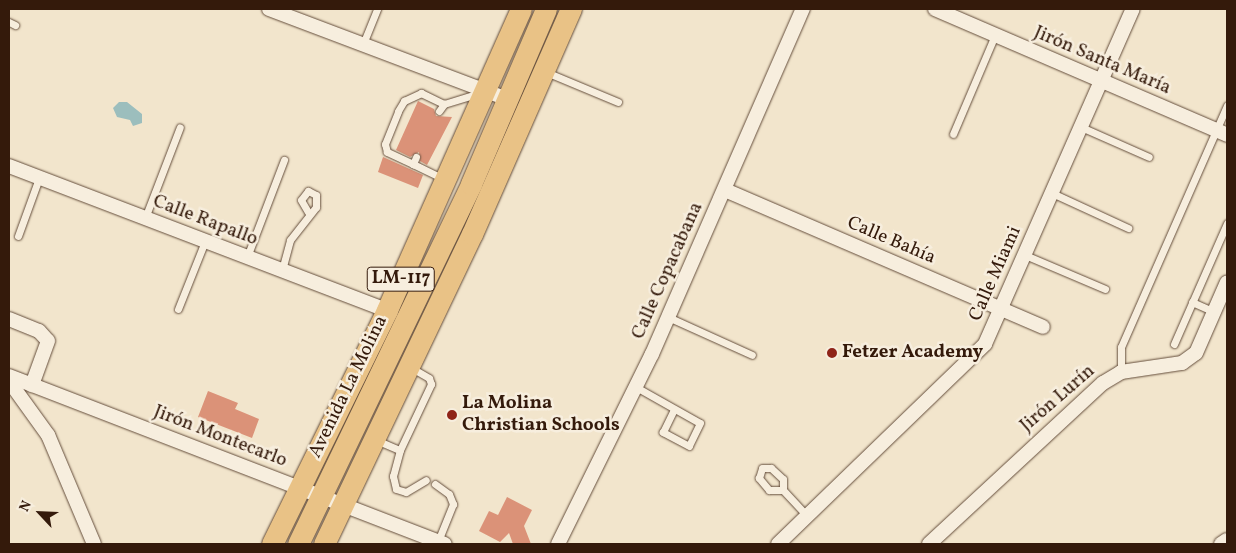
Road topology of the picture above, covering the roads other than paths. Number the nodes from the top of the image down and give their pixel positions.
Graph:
1 (269, 9) edge
2 (377, 9) edge
3 (521, 9) edge
4 (546, 9) edge
5 (571, 9) edge
6 (803, 9) edge
7 (935, 9) edge
8 (1133, 9) edge
9 (995, 35) junction
10 (362, 44) junction
11 (544, 71) junction
12 (1102, 81) junction
13 (486, 90) junction
14 (507, 99) junction
15 (618, 102) dead end
16 (444, 104) junction
17 (1227, 105) edge
18 (439, 111) dead end
19 (180, 127) dead end
20 (1081, 127) junction
21 (1221, 133) edge
22 (953, 134) dead end
23 (1148, 157) dead end
24 (284, 160) dead end
25 (9, 166) edge
26 (39, 178) junction
27 (446, 181) junction
28 (725, 190) junction
29 (1052, 193) junction
30 (308, 212) dead end
31 (145, 218) junction
32 (1227, 222) edge
33 (1128, 228) dead end
34 (18, 236) dead end
35 (205, 241) junction
36 (1025, 255) junction
37 (247, 257) junction
38 (282, 270) junction
39 (1227, 282) edge
40 (1105, 289) dead end
41 (1192, 302) junction
42 (178, 309) dead end
43 (1002, 309) junction
44 (387, 310) junction
45 (1214, 312) junction
46 (668, 317) junction
47 (9, 319) edge
48 (1043, 327) dead end
49 (1174, 344) dead end
50 (752, 355) dead end
51 (409, 366) junction
52 (1121, 372) junction
53 (9, 376) edge
54 (9, 381) edge
55 (32, 385) junction
56 (636, 388) junction
57 (674, 410) junction
58 (374, 439) junction
59 (400, 450) junction
60 (426, 480) dead end
61 (434, 484) dead end
62 (300, 488) junction
63 (783, 490) dead end
64 (322, 496) junction
65 (344, 503) junction
66 (807, 516) junction
67 (1227, 540) edge
68 (441, 543) edge
69 (94, 544) edge
70 (272, 544) edge
71 (298, 544) edge
72 (324, 544) edge
73 (558, 544) edge
74 (778, 544) edge
75 (929, 544) edge
76 (1221, 544) edge

1 - 10 street
2 - 10 lane
3 - 13 main road, Avenida La Molina / LM-117
4 - 14 main road, Avenida La Molina / LM-117
5 - 11 main road, LM-117
6 - 28 street, Calle Copacabana
7 - 9 street, Jirón Santa María
8 - 12 street, Calle Miami
9 - 12 street, Jirón Santa María
9 - 22 lane
10 - 13 street
11 - 15 lane
11 - 51 main road, LM-117
12 - 20 street, Calle Miami
12 - 21 street, Jirón Santa María
13 - 14 street
13 - 16 lane
13 - 27 main road, Avenida La Molina / LM-117
14 - 64 main road, Avenida La Molina / LM-117
16 - 18 lane
16 - 27 lane
17 - 21 lane
19 - 31 lane
20 - 23 lane
20 - 29 street, Calle Miami
21 - 52 lane
24 - 37 lane
25 - 26 street, Calle Rapallo
26 - 31 street, Calle Rapallo
26 - 34 lane
27 - 44 main road, Avenida La Molina / LM-117
28 - 43 street, Calle Bahía
28 - 46 street, Calle Copacabana
29 - 33 lane
29 - 36 street, Calle Miami
30 - 38 lane
31 - 35 street, Calle Rapallo
32 - 41 lane
35 - 37 street, Calle Rapallo
35 - 42 lane
36 - 40 lane
36 - 43 street, Calle Miami
37 - 38 street, Calle Rapallo
38 - 44 street, Calle Rapallo
39 - 45 street, Jirón Lurín
41 - 45 lane
41 - 49 lane
43 - 48 street, Calle Bahía
43 - 66 street, Calle Miami
44 - 62 main road, Avenida La Molina / LM-117
45 - 52 street, Jirón Lurín
46 - 50 lane
46 - 56 street, Calle Copacabana
47 - 55 street
51 - 58 main road, LM-117
51 - 59 lane
52 - 75 street, Jirón Lurín
53 - 55 street, Jirón Montecarlo
54 - 69 street
55 - 62 street, Jirón Montecarlo
56 - 57 lane
56 - 73 street, Calle Copacabana
57 - 57 lane
58 - 59 lane
58 - 65 main road, LM-117
59 - 60 lane
61 - 68 lane
62 - 64 street, Jirón Montecarlo
62 - 70 main road, Avenida La Molina / LM-117
63 - 66 lane
64 - 65 street, Jirón Montecarlo
64 - 71 main road, Avenida La Molina / LM-117
65 - 68 street, Jirón Montecarlo
65 - 72 main road, LM-117
66 - 74 street, Calle Miami
67 - 76 street

